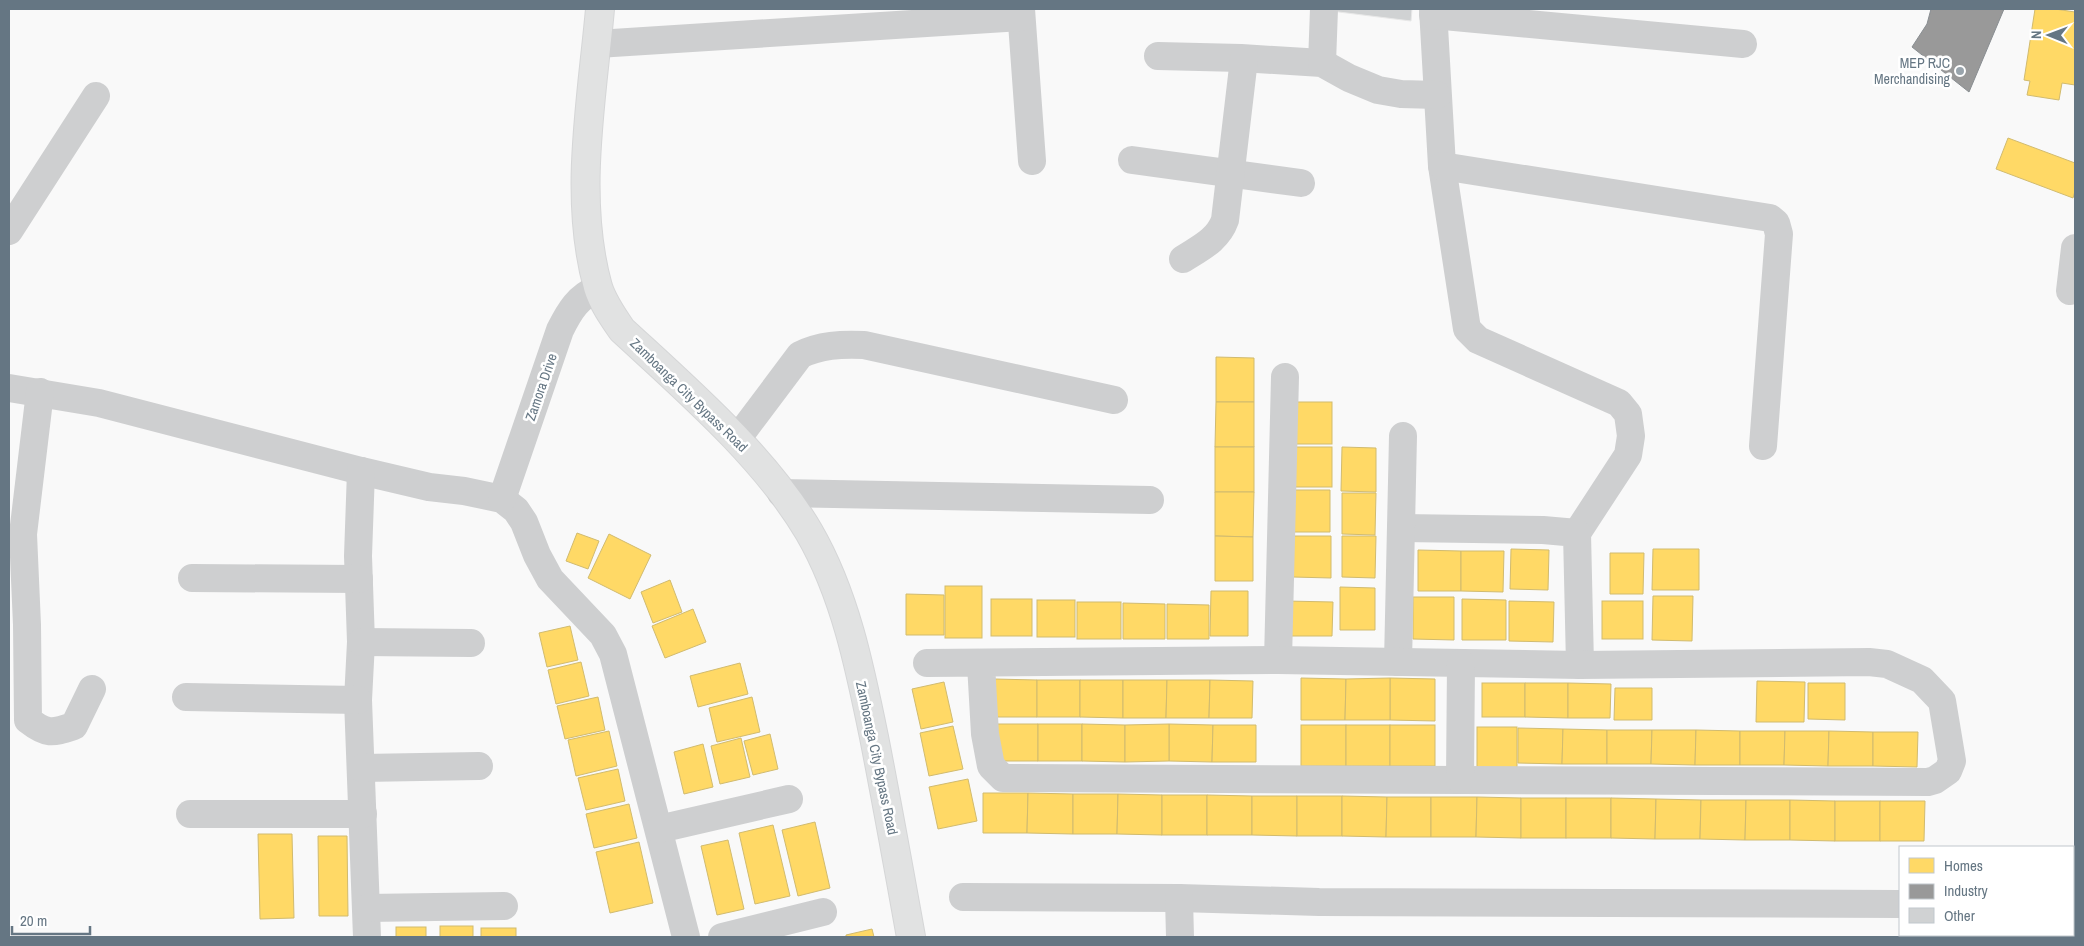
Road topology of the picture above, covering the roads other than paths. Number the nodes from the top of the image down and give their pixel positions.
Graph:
1 (600, 9) edge
2 (1324, 9) edge
3 (1433, 12) edge
4 (1021, 13) edge
5 (597, 44) junction
6 (1743, 44) dead end
7 (1158, 56) dead end
8 (1244, 59) junction
9 (1322, 63) junction
10 (96, 96) dead end
11 (1437, 96) junction
12 (1132, 160) dead end
13 (1032, 161) dead end
14 (1442, 166) junction
15 (1231, 173) junction
16 (1301, 183) dead end
17 (9, 231) edge
18 (2075, 248) edge
19 (1183, 259) dead end
20 (598, 288) junction
21 (2072, 290) edge
22 (1285, 377) dead end
23 (9, 388) edge
24 (40, 392) junction
25 (1114, 400) dead end
26 (1403, 436) dead end
27 (737, 439) junction
28 (1764, 446) dead end
29 (361, 471) junction
30 (781, 493) junction
31 (502, 500) junction
32 (1150, 500) dead end
33 (1402, 528) junction
34 (1577, 533) junction
35 (192, 578) dead end
36 (359, 579) junction
37 (361, 642) junction
38 (471, 644) dead end
39 (1278, 660) junction
40 (1398, 662) junction
41 (1461, 663) junction
42 (928, 664) dead end
43 (981, 664) junction
44 (1580, 665) junction
45 (92, 689) dead end
46 (186, 698) dead end
47 (358, 700) junction
48 (479, 766) dead end
49 (362, 768) junction
50 (1460, 780) junction
51 (790, 799) dead end
52 (190, 814) dead end
53 (363, 814) junction
54 (659, 829) junction
55 (963, 897) dead end
56 (1179, 898) junction
57 (1899, 904) edge
58 (504, 906) dead end
59 (366, 908) junction
60 (823, 912) dead end
61 (367, 937) edge
62 (686, 937) edge
63 (722, 937) edge
64 (912, 937) edge
65 (1180, 937) edge

1 - 5 main road, Zamboanga City Bypass Road
2 - 9 street
3 - 6 street
3 - 11 street
4 - 5 street
4 - 13 street
5 - 20 main road, Zamboanga City Bypass Road
7 - 8 street
8 - 9 street
8 - 15 street
9 - 11 street
10 - 17 street
11 - 14 street
12 - 15 street
14 - 28 street
14 - 34 street
15 - 16 street
15 - 19 street
18 - 21 street
20 - 27 main road, Zamboanga City Bypass Road
20 - 31 street, Zamora Drive
22 - 39 street
23 - 24 street
24 - 29 street
24 - 45 street
25 - 27 street
26 - 33 street
27 - 30 main road, Zamboanga City Bypass Road
29 - 31 street
29 - 36 street
30 - 32 street
30 - 64 main road, Zamboanga City Bypass Road
31 - 54 street
33 - 34 street
33 - 40 street
34 - 44 street
35 - 36 street
36 - 37 street
37 - 38 street
37 - 47 street
39 - 40 street
39 - 43 street
40 - 41 street
41 - 44 street
41 - 50 street
42 - 43 street
43 - 50 street
44 - 50 street
46 - 47 street
47 - 49 street
48 - 49 street
49 - 53 street
51 - 54 street
52 - 53 street
53 - 59 street
54 - 62 street
55 - 56 street
56 - 57 street
56 - 65 street
58 - 59 street
59 - 61 street
60 - 63 street

